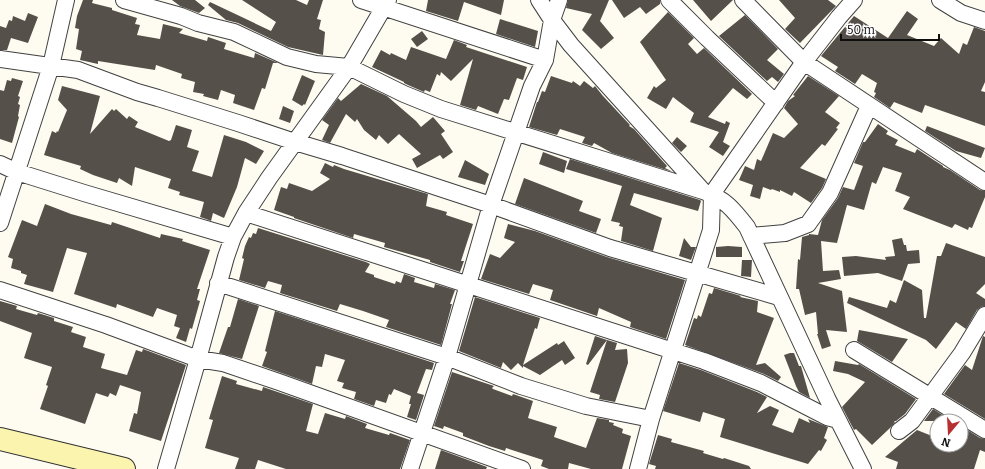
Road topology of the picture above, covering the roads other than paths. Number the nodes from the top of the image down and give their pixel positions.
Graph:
1 (66, 0) edge
2 (124, 0) edge
3 (361, 0) edge
4 (539, 0) edge
5 (559, 0) edge
6 (669, 0) edge
7 (743, 0) edge
8 (854, 0) edge
9 (940, 0) edge
10 (386, 3) edge
11 (964, 6) edge
12 (552, 20) junction
13 (985, 21) edge
14 (0, 59) edge
15 (545, 60) junction
16 (804, 62) junction
17 (51, 66) junction
18 (349, 66) junction
19 (776, 103) junction
20 (869, 106) junction
21 (516, 133) junction
22 (295, 142) junction
23 (0, 164) edge
24 (17, 172) junction
25 (985, 182) edge
26 (708, 193) junction
27 (491, 205) junction
28 (246, 213) junction
29 (0, 223) edge
30 (751, 236) junction
31 (233, 237) junction
32 (697, 273) junction
33 (218, 283) junction
34 (469, 285) junction
35 (0, 290) edge
36 (779, 297) junction
37 (985, 315) edge
38 (854, 350) dead end
39 (674, 351) junction
40 (447, 357) junction
41 (198, 359) junction
42 (930, 397) junction
43 (651, 419) junction
44 (838, 420) junction
45 (985, 430) edge
46 (899, 432) dead end
47 (422, 434) junction
48 (0, 439) edge
49 (124, 469) edge
50 (166, 469) edge
51 (410, 469) edge
52 (522, 469) edge
53 (638, 469) edge
54 (863, 469) edge

1 - 17 street
2 - 18 street
3 - 10 street
4 - 12 street
5 - 12 street
6 - 19 street
7 - 16 street
8 - 16 street
9 - 11 street
10 - 15 street
10 - 18 street
11 - 13 street
12 - 15 street
12 - 26 street
14 - 17 street
15 - 21 street
16 - 19 street
16 - 20 street
17 - 22 street
17 - 24 street
18 - 21 street
18 - 22 street
19 - 26 street
20 - 25 street
20 - 30 street
21 - 26 street
21 - 27 street
22 - 27 street
22 - 28 street
23 - 24 street
24 - 29 street
24 - 31 street
26 - 30 street
26 - 32 street
27 - 32 street
27 - 34 street
28 - 31 street
28 - 34 street
30 - 36 street
31 - 33 street
32 - 36 street
32 - 39 street
33 - 40 street
33 - 41 street
34 - 39 street
34 - 40 street
35 - 41 street
36 - 44 street
37 - 42 street
38 - 42 street
39 - 43 street
39 - 44 street
40 - 43 street
40 - 47 street
41 - 47 street
41 - 50 street
42 - 45 street
42 - 46 street
43 - 53 street
44 - 54 street
47 - 51 street
47 - 52 street
48 - 49 main road

